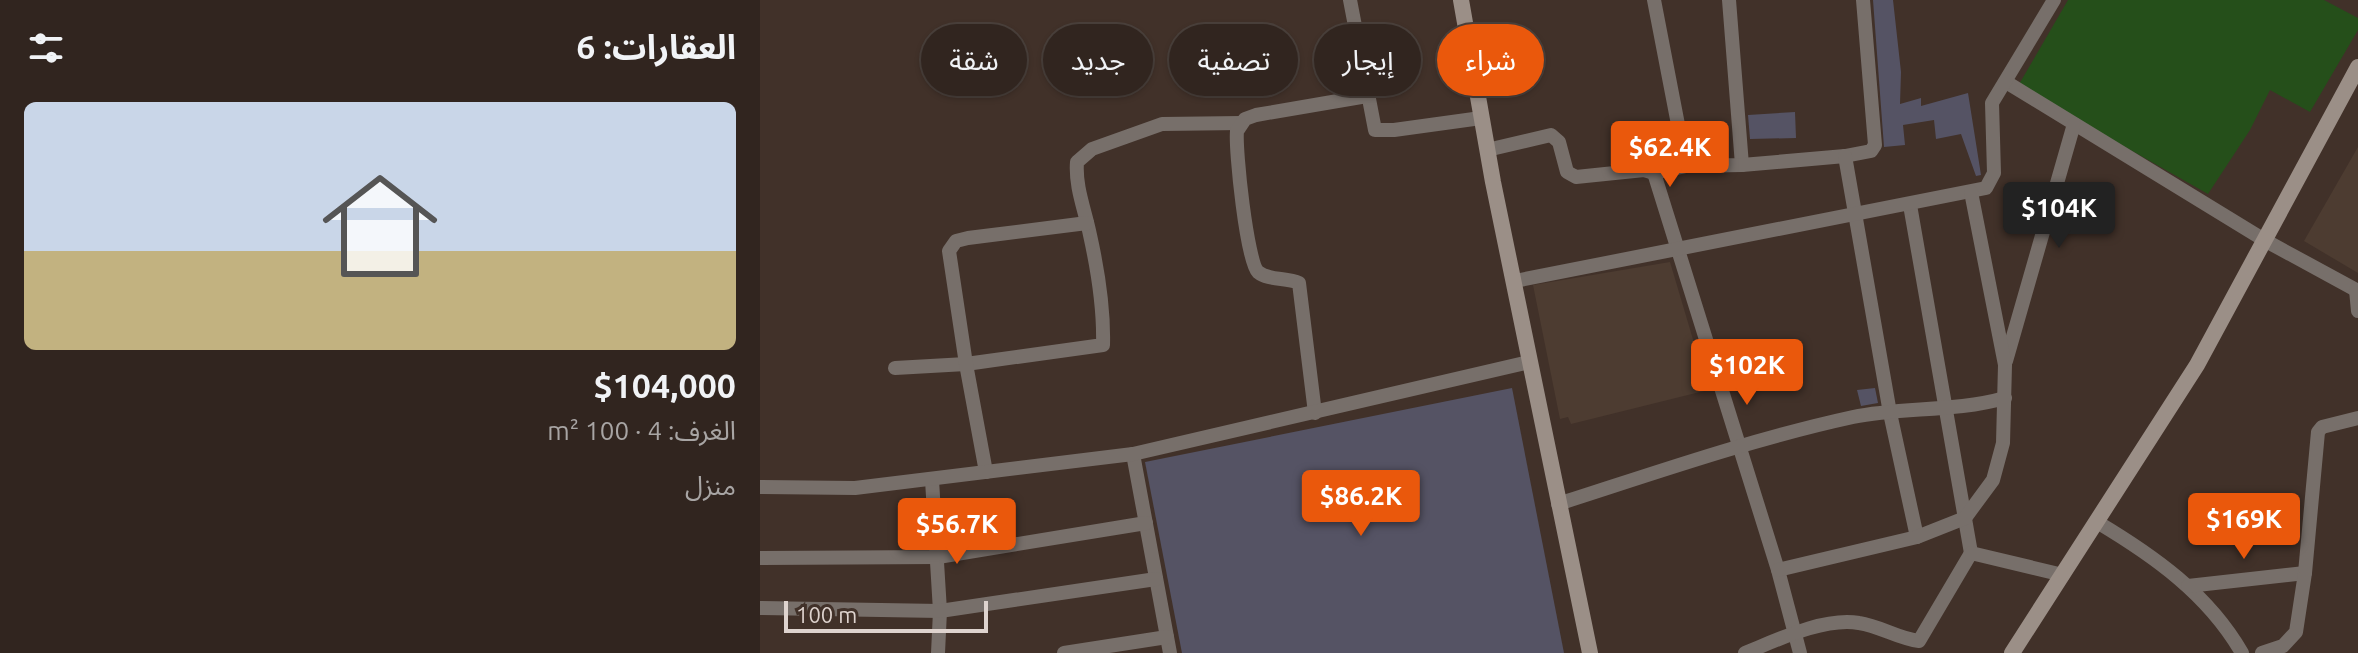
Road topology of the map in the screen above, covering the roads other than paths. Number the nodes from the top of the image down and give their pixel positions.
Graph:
1 (1350, 0) edge
2 (1461, 0) edge
3 (1654, 0) edge
4 (1729, 0) edge
5 (1863, 0) edge
6 (2054, 0) edge
7 (1354, 24) edge
8 (2358, 67) edge
9 (2006, 82) junction
10 (1367, 96) joint
11 (1481, 118) junction
12 (1241, 123) junction
13 (2074, 124) junction
14 (1487, 150) junction
15 (1845, 156) junction
16 (1742, 165) junction
17 (1686, 166) junction
18 (1654, 173) junction
19 (1971, 192) junction
20 (1910, 205) junction
21 (1856, 214) junction
22 (1087, 223) junction
23 (2266, 241) junction
24 (1677, 251) junction
25 (1515, 281) junction
26 (2357, 291) edge
27 (2358, 311) edge
28 (1529, 362) junction
29 (966, 364) junction
30 (2005, 365) junction
31 (895, 368) dead end
32 (2005, 398) junction
33 (1945, 409) junction
34 (1315, 413) junction
35 (1890, 413) junction
36 (2358, 418) edge
37 (1739, 446) junction
38 (1133, 454) junction
39 (986, 472) junction
40 (932, 480) junction
41 (760, 487) edge
42 (1558, 504) junction
43 (1965, 518) junction
44 (2097, 522) junction
45 (1146, 523) junction
46 (1917, 537) junction
47 (1971, 553) junction
48 (938, 557) junction
49 (760, 558) edge
50 (1778, 570) junction
51 (2305, 573) junction
52 (2063, 575) junction
53 (1156, 579) junction
54 (2188, 586) junction
55 (760, 608) edge
56 (940, 611) junction
57 (1793, 634) junction
58 (1167, 637) junction
59 (938, 653) edge
60 (1064, 653) edge
61 (1170, 653) edge
62 (1590, 653) edge
63 (1745, 653) edge
64 (1800, 653) edge
65 (2012, 653) edge
66 (2242, 653) edge
67 (2262, 653) edge

1 - 7 street
2 - 11 main road
3 - 17 street
4 - 16 street
5 - 15 street
6 - 9 street
8 - 23 main road
9 - 13 street
9 - 19 street
10 - 11 street
10 - 12 street
11 - 14 main road
12 - 22 street
12 - 34 street
13 - 23 street
13 - 30 street
14 - 18 street
14 - 25 main road
15 - 16 street
15 - 21 street
16 - 17 street
17 - 18 street
18 - 24 street
19 - 20 street
19 - 30 street
20 - 21 street
20 - 33 street
21 - 24 street
21 - 35 street
22 - 29 street
22 - 29 street
23 - 26 street
23 - 44 main road
24 - 25 street
24 - 37 street
25 - 28 main road
26 - 27 street
28 - 34 street
28 - 42 main road
29 - 31 street
29 - 39 street
30 - 32 street
32 - 33 street
32 - 43 street
33 - 35 street
33 - 43 street
34 - 38 street
35 - 37 street
35 - 46 street
36 - 51 street
37 - 42 street
37 - 50 street
38 - 39 street
38 - 45 street
39 - 40 street
40 - 41 street
40 - 48 street
42 - 62 main road
43 - 46 street
43 - 47 street
44 - 52 main road
44 - 54 street
45 - 48 street
45 - 53 street
46 - 50 street
47 - 52 street
47 - 57 street
48 - 49 street
48 - 56 street
50 - 57 street
51 - 54 street
51 - 67 street
52 - 65 main road
53 - 56 street
53 - 58 street
54 - 66 street
55 - 56 street
56 - 59 street
57 - 63 street
57 - 64 street
58 - 60 street
58 - 61 street

